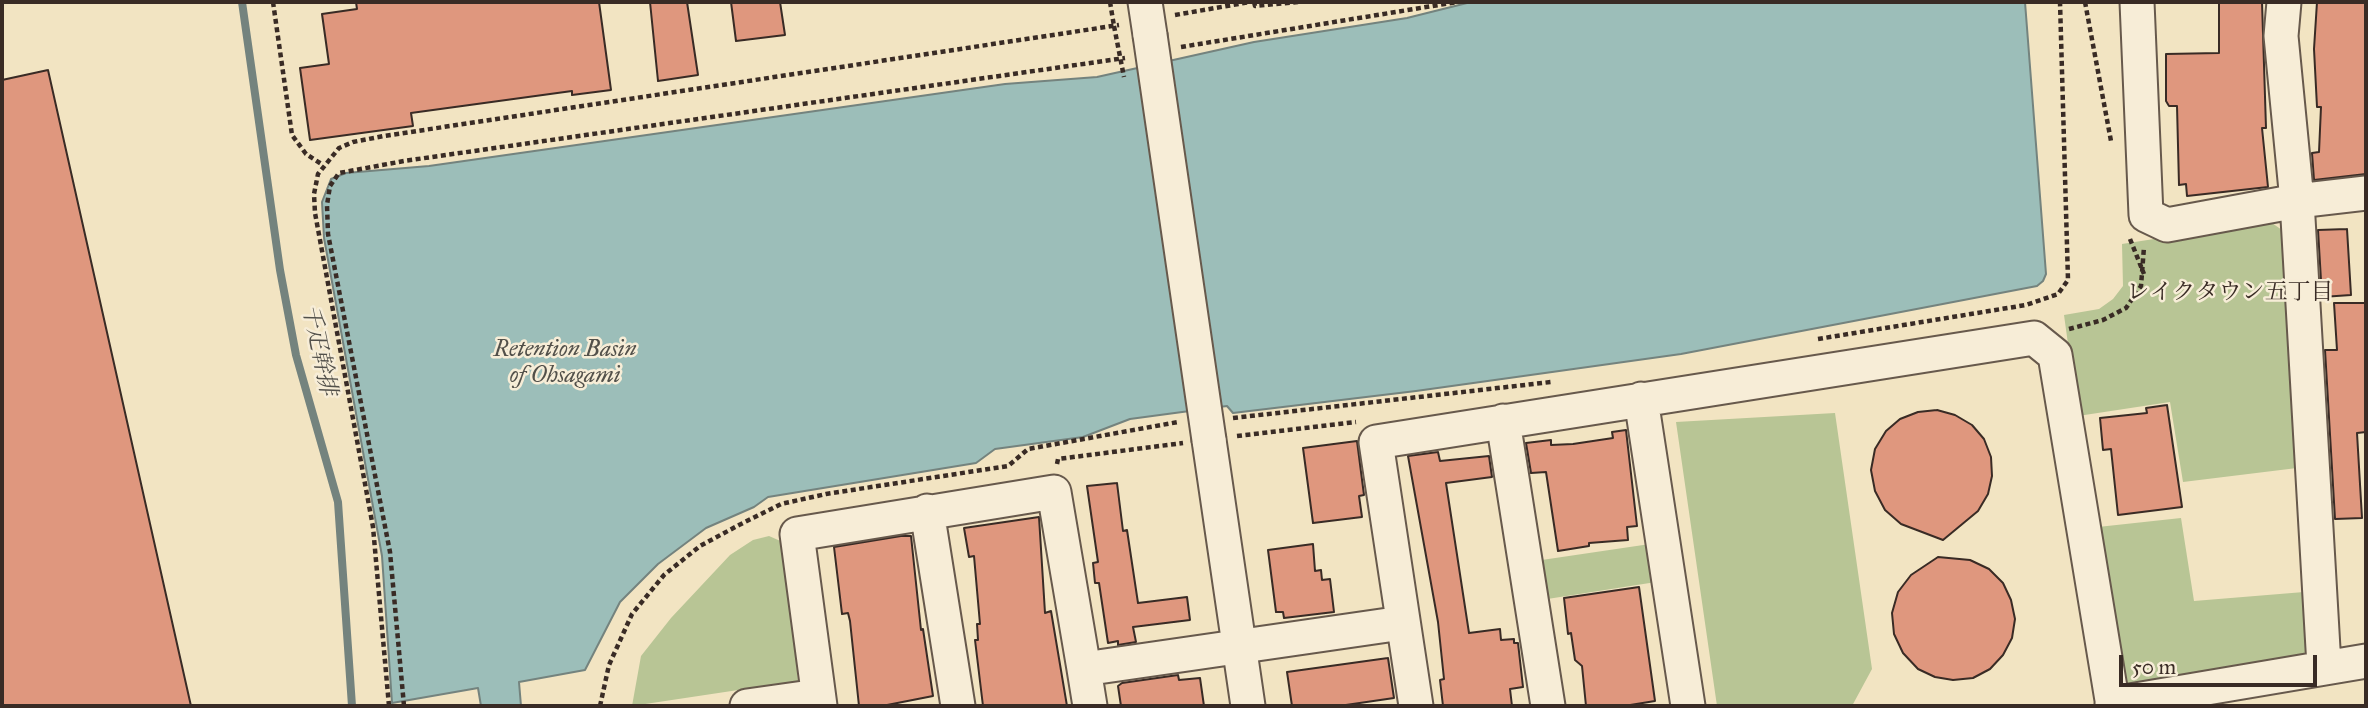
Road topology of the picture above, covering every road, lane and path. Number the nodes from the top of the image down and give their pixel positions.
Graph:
1 (273, 2) edge
2 (1110, 2) edge
3 (1252, 2) edge
4 (1298, 2) edge
5 (1457, 2) edge
6 (2060, 2) edge
7 (2137, 2) edge
8 (2284, 2) edge
9 (1114, 26) junction
10 (1148, 33) edge
11 (323, 165) junction
12 (2366, 193) edge
13 (2297, 201) junction
14 (2146, 215) junction
15 (1810, 341) dead end
16 (2055, 355) junction
17 (1558, 381) dead end
18 (1641, 399) junction
19 (1181, 421) dead end
20 (1503, 421) junction
21 (1216, 429) junction
22 (1376, 442) junction
23 (1058, 459) dead end
24 (927, 511) junction
25 (1402, 623) junction
26 (1238, 645) junction
27 (2366, 661) edge
28 (2325, 666) junction
29 (1084, 669) junction
30 (819, 701) edge
31 (2113, 705) edge
32 (389, 706) edge
33 (404, 706) edge
34 (600, 706) edge
35 (747, 706) edge
36 (958, 706) edge
37 (1090, 706) edge
38 (1248, 706) edge
39 (1416, 706) edge
40 (1548, 706) edge
41 (1688, 706) edge

1 - 11 path
2 - 9 path
3 - 4 path
3 - 10 path
5 - 10 path
6 - 15 path
7 - 14 street
8 - 13 street
9 - 10 path
9 - 11 path
10 - 21 street, bridge
10 - 33 path
11 - 32 path
12 - 13 street
13 - 14 street
13 - 28 street
14 - 16 path
16 - 18 street
16 - 31 street
17 - 21 path
18 - 20 street
18 - 41 street
19 - 34 path
20 - 22 street
20 - 40 street
21 - 22 path
21 - 23 path
21 - 26 street
22 - 25 street
24 - 29 street
24 - 30 street
24 - 36 street
25 - 26 street
25 - 39 street
26 - 29 street
26 - 38 street
27 - 28 street
28 - 31 street
29 - 37 street
30 - 35 street

